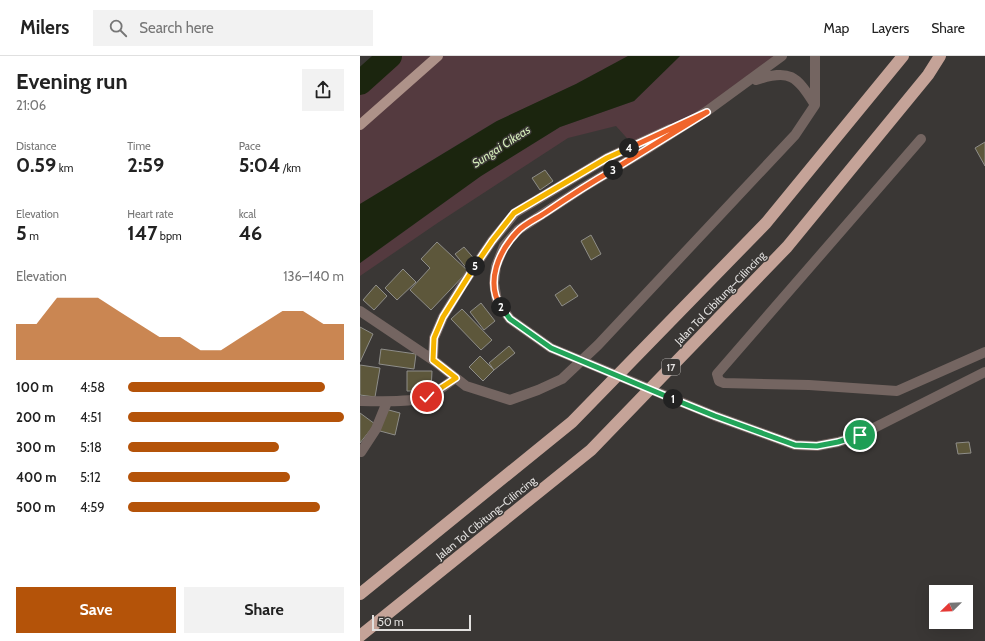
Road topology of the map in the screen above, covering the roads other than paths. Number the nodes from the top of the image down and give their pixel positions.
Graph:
1 (438, 56) edge
2 (782, 56) edge
3 (815, 56) edge
4 (903, 56) edge
5 (940, 56) edge
6 (748, 82) junction
7 (815, 105) junction
8 (707, 112) junction
9 (360, 125) edge
10 (920, 139) dead end
11 (360, 311) edge
12 (985, 352) edge
13 (433, 360) junction
14 (985, 372) edge
15 (456, 378) junction
16 (360, 401) edge
17 (387, 402) junction
18 (361, 452) edge
19 (360, 594) edge
20 (360, 636) edge

1 - 9 main road
2 - 6 street
3 - 7 street
4 - 19 highway, Jalan Tol Cibitung–Cilincing
5 - 20 highway, Jalan Tol Cibitung–Cilincing / 17
6 - 7 street
6 - 8 street
7 - 15 street
8 - 13 street
8 - 14 street
10 - 12 street
11 - 13 street
13 - 15 street
15 - 17 street
16 - 17 street
17 - 18 street

